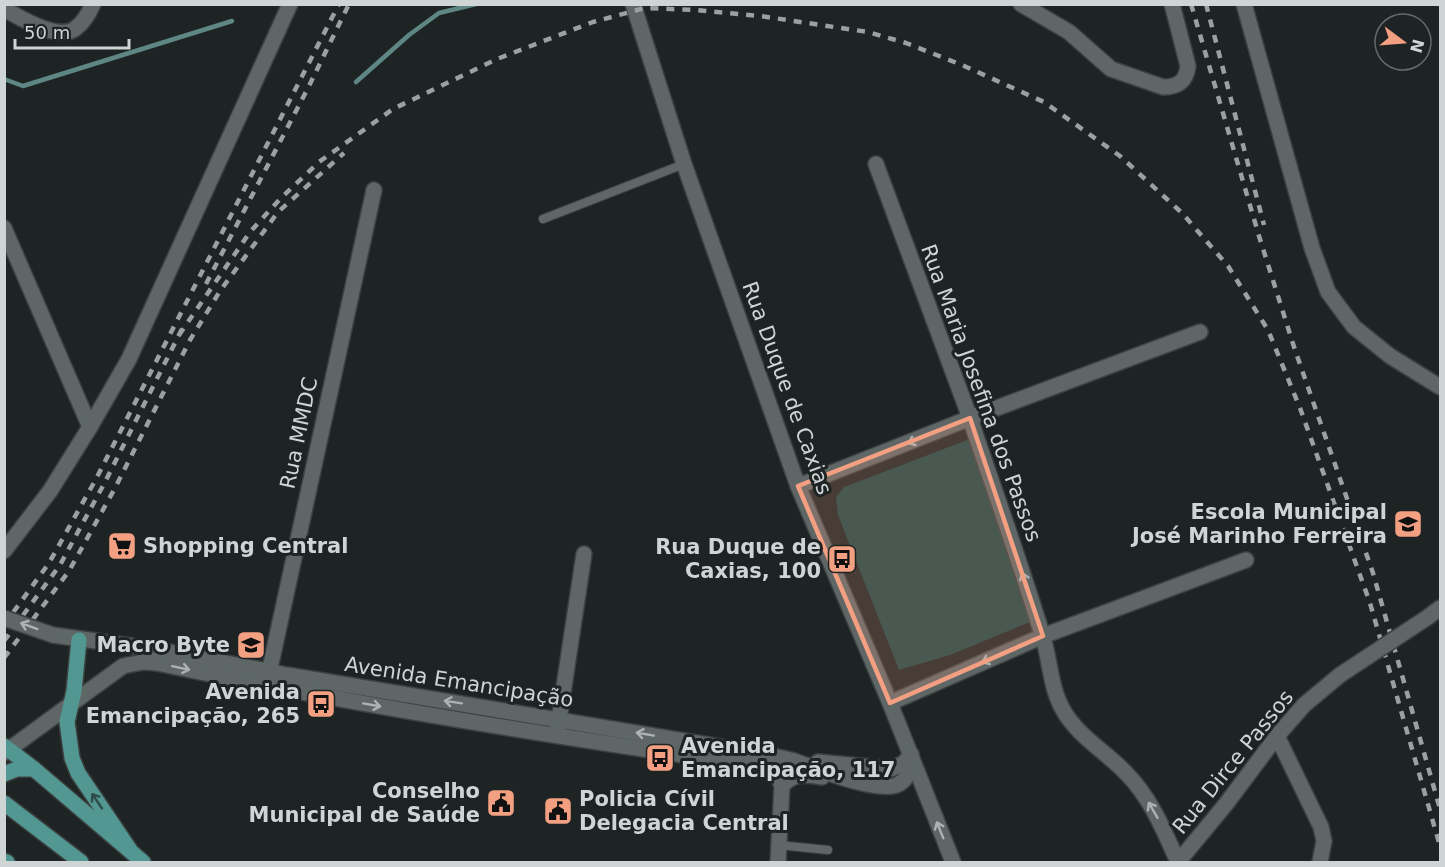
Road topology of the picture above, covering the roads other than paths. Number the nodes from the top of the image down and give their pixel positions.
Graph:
1 (93, 4) edge
2 (290, 4) edge
3 (633, 4) edge
4 (1021, 4) edge
5 (1172, 4) edge
6 (1244, 4) edge
7 (4, 9) edge
8 (684, 164) junction
9 (876, 164) dead end
10 (374, 190) dead end
11 (543, 219) dead end
12 (4, 228) edge
13 (1200, 332) dead end
14 (1440, 387) edge
15 (970, 418) junction
16 (90, 427) junction
17 (798, 486) junction
18 (4, 551) edge
19 (584, 554) dead end
20 (1246, 560) dead end
21 (1434, 612) edge
22 (4, 618) edge
23 (1043, 636) junction
24 (79, 640) junction
25 (267, 679) junction
26 (890, 703) junction
27 (69, 706) junction
28 (559, 720) junction
29 (557, 736) junction
30 (1277, 736) junction
31 (6, 750) edge
32 (911, 754) junction
33 (790, 760) junction
34 (34, 769) junction
35 (4, 774) edge
36 (905, 779) junction
37 (855, 781) junction
38 (782, 786) junction
39 (927, 797) junction
40 (4, 802) edge
41 (778, 845) junction
42 (130, 850) junction
43 (828, 850) dead end
44 (81, 862) edge
45 (143, 862) edge
46 (778, 862) edge
47 (953, 862) edge
48 (1178, 862) edge
49 (1320, 862) edge

1 - 7 street
2 - 16 street
3 - 8 street, Rua Duque de Caxias
4 - 5 street
6 - 14 street
8 - 11 lane
8 - 17 street, Rua Duque de Caxias
9 - 15 street, Rua Maria Josefina dos Passos
10 - 25 street, Rua MMDC
12 - 16 street
13 - 15 street
15 -> 17 street
23 -> 15 street, Rua Maria Josefina dos Passos
16 - 18 street
17 - 26 street, Rua Duque de Caxias
19 - 28 street
20 - 23 street
21 - 30 street, Rua Dirce Passos, bridge
24 -> 22 street, Avenida Emancipação, bridge
23 -> 26 street
48 -> 23 street, Rua Maria Josefina dos Passos
24 - 25 street, Avenida Emancipação
24 - 27 main road
27 -> 25 street, Avenida Emancipação
28 -> 25 street, Avenida Emancipação
25 -> 29 street, Avenida Emancipação
26 - 32 street, Rua Duque de Caxias
27 - 31 street
42 -> 27 main road
28 - 29 street
33 -> 28 street, Avenida Emancipação
29 - 38 street, Avenida Emancipação
30 - 48 street, Rua Dirce Passos
30 - 49 street
31 - 34 main road
32 - 33 street
32 - 36 street
32 - 39 street, Rua Duque de Caxias
33 - 37 street, Avenida Emancipação
34 - 35 main road
34 - 42 main road
36 - 37 street, Avenida Emancipação
36 - 39 street
37 - 38 street
38 - 41 street
47 -> 39 street, Rua Duque de Caxias
40 - 44 main road
41 - 43 lane
41 - 46 street
42 - 45 main road

